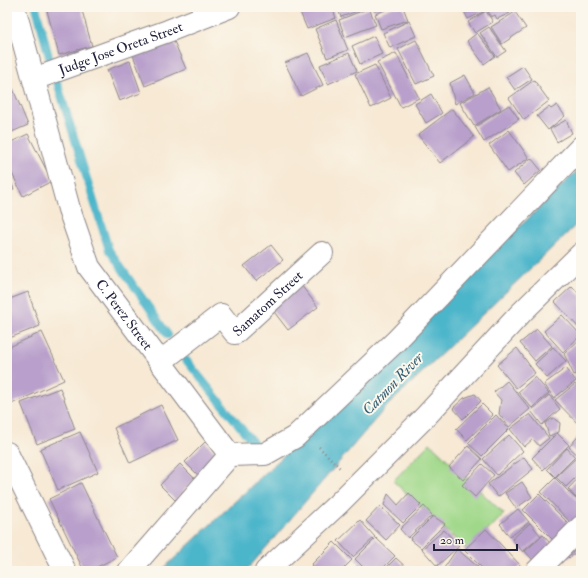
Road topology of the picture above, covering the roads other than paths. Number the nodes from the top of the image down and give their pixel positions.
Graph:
1 (14, 7) edge
2 (229, 7) edge
3 (34, 79) junction
4 (581, 147) edge
5 (322, 253) dead end
6 (581, 254) edge
7 (160, 362) junction
8 (7, 453) edge
9 (230, 455) junction
10 (581, 527) edge
11 (65, 571) edge
12 (129, 571) edge
13 (266, 571) edge
14 (537, 571) edge

1 - 3 street, C. Perez Street
2 - 3 street, Judge Jose Oreta Street
3 - 7 street, C. Perez Street
4 - 9 street
5 - 7 street, Samatom Street
6 - 13 street
7 - 9 street, C. Perez Street
8 - 11 street
9 - 12 street
10 - 14 street

